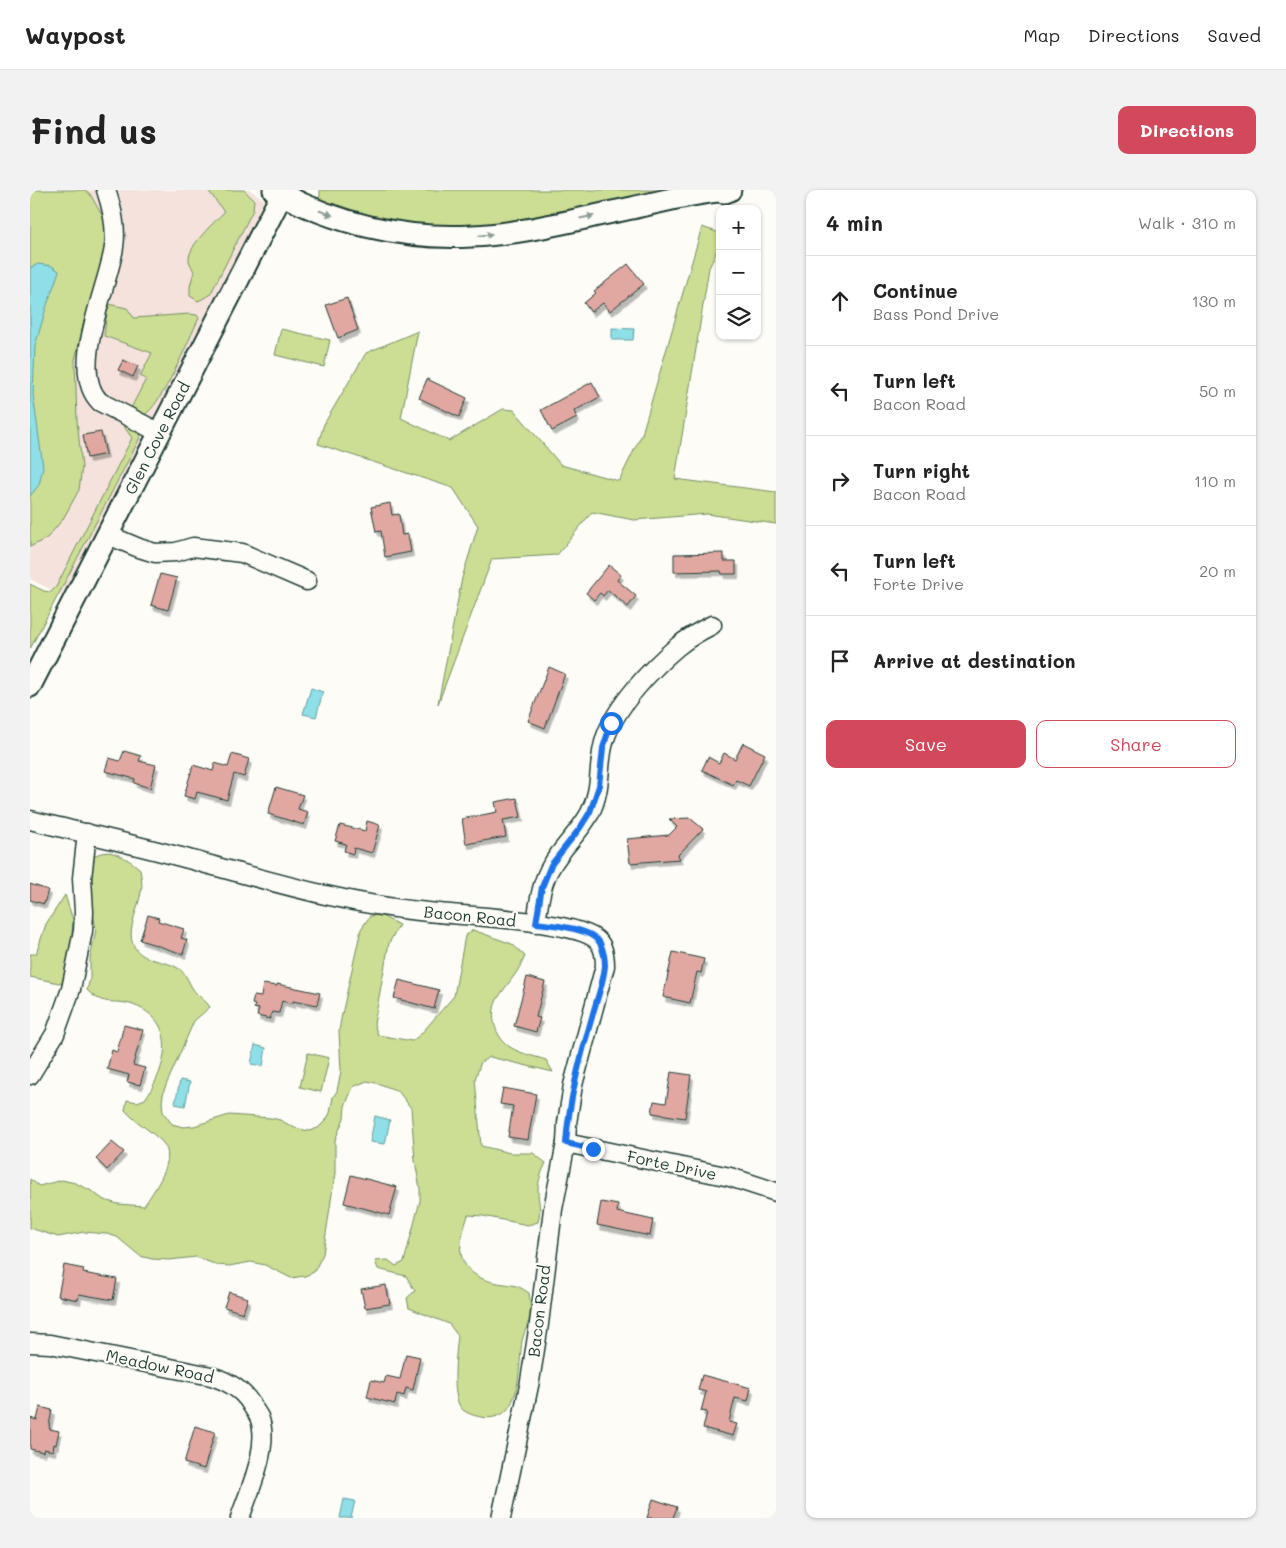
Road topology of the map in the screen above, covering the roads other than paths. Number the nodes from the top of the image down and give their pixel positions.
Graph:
1 (106, 190) edge
2 (725, 190) edge
3 (730, 190) edge
4 (280, 191) edge
5 (160, 433) junction
6 (108, 535) junction
7 (307, 581) dead end
8 (712, 625) dead end
9 (30, 686) edge
10 (30, 820) edge
11 (88, 834) junction
12 (536, 923) junction
13 (30, 1076) edge
14 (30, 1088) edge
15 (566, 1143) junction
16 (776, 1192) edge
17 (30, 1343) edge
18 (240, 1518) edge
19 (501, 1518) edge

1 - 5 street
2 - 3 main road
4 -> 2 main road
4 - 5 main road, Glen Cove Road
5 - 6 main road, Glen Cove Road
6 - 7 street
6 - 9 main road, Glen Cove Road
8 - 12 street
10 - 11 street, Bacon Road
11 - 12 street, Bacon Road
11 - 13 street
12 - 15 street, Bacon Road
13 - 14 street
15 - 16 street, Forte Drive
15 - 19 street, Bacon Road
17 - 18 street, Meadow Road

